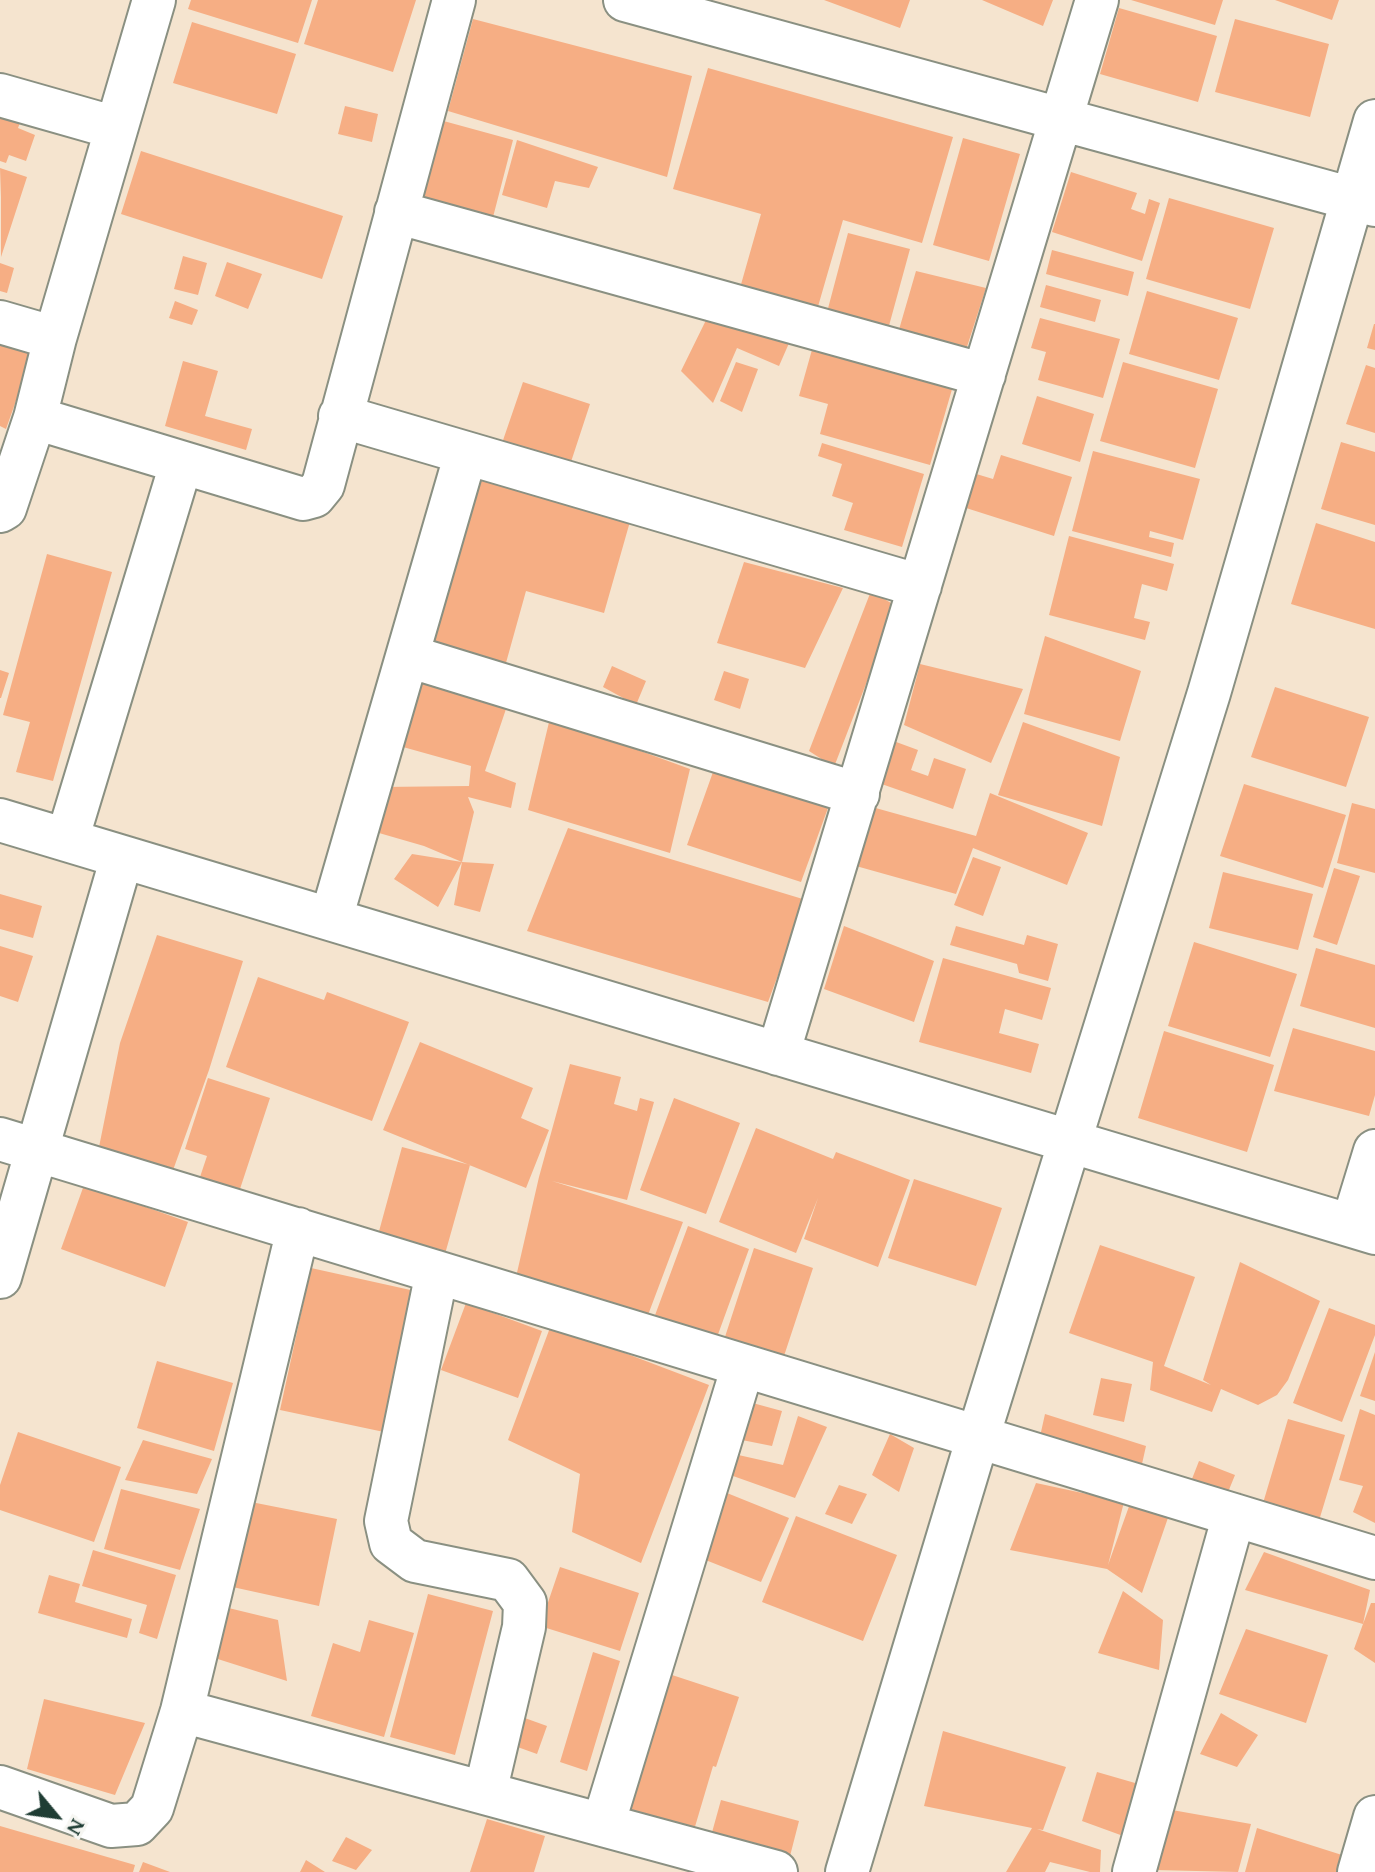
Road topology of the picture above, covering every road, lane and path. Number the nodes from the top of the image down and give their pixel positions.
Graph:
1 (154, 0) edge
2 (454, 0) edge
3 (625, 0) edge
4 (1097, 0) edge
5 (0, 95) edge
6 (1062, 119) junction
7 (1375, 121) edge
8 (116, 128) junction
9 (1363, 202) edge
10 (396, 212) junction
11 (0, 322) edge
12 (55, 338) junction
13 (984, 375) junction
14 (340, 416) junction
15 (35, 418) junction
16 (466, 453) junction
17 (181, 464) junction
18 (0, 511) edge
19 (920, 586) junction
20 (408, 656) junction
21 (858, 794) junction
22 (0, 820) edge
23 (67, 840) junction
24 (122, 857) junction
25 (331, 919) junction
26 (778, 1054) junction
27 (1070, 1142) junction
28 (19, 1145) edge
29 (1375, 1151) edge
30 (298, 1229) junction
31 (1364, 1230) edge
32 (437, 1272) junction
33 (0, 1277) edge
34 (743, 1366) junction
35 (978, 1437) junction
36 (1234, 1515) junction
37 (1375, 1558) edge
38 (182, 1711) junction
39 (0, 1787) edge
40 (485, 1793) junction
41 (1375, 1817) edge
42 (603, 1825) junction
43 (776, 1872) edge
44 (847, 1872) edge
45 (1134, 1872) edge
46 (1359, 1872) edge

1 - 8 street
2 - 10 street
3 - 6 street
4 - 6 street
5 - 8 street
6 - 9 street
6 - 13 street
7 - 9 street
8 - 12 street
9 - 27 street
10 - 13 street
10 - 14 street
11 - 12 street
12 - 15 street
13 - 19 street
14 - 16 street
14 - 17 street
15 - 17 street
15 - 18 street
16 - 19 street
16 - 20 street
17 - 23 street
19 - 21 street
20 - 21 street
20 - 25 street
21 - 26 street
22 - 23 street
23 - 24 street
24 - 25 street
24 - 28 street
25 - 26 street
26 - 27 street
27 - 31 street
27 - 35 street
28 - 30 street
28 - 33 street
29 - 31 street
30 - 32 street
30 - 38 street
32 - 34 street
32 - 40 street
34 - 35 street
34 - 42 street
35 - 36 street
35 - 44 street
36 - 37 street
36 - 45 street
38 - 39 street
38 - 40 street
40 - 42 street
41 - 46 street
42 - 43 street

